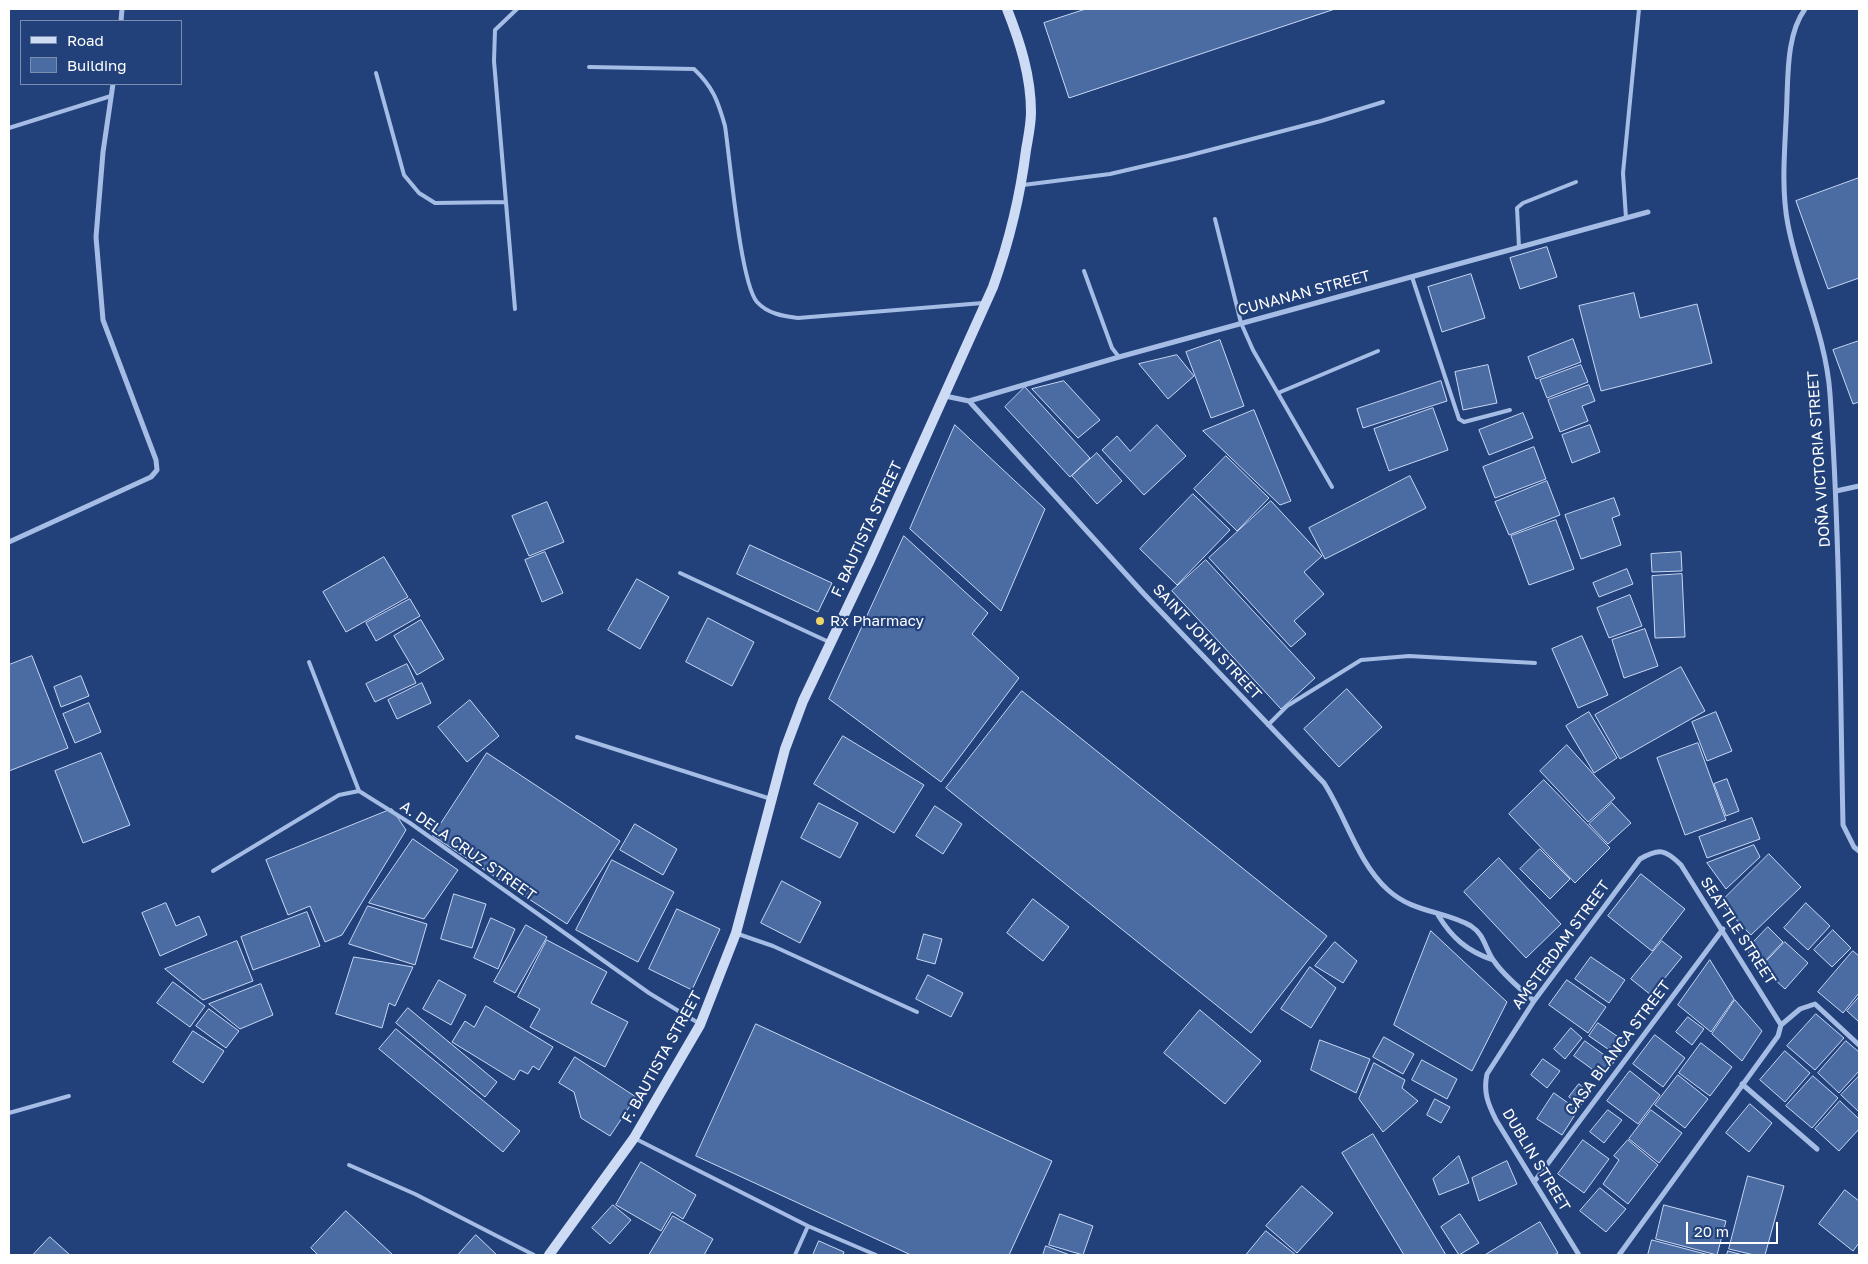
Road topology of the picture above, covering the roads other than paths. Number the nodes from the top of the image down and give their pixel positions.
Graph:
1 (517, 9) edge
2 (1007, 9) edge
3 (1638, 9) edge
4 (1805, 9) edge
5 (589, 67) dead end
6 (376, 73) dead end
7 (113, 85) edge
8 (111, 96) junction
9 (1383, 102) dead end
10 (9, 128) edge
11 (1576, 182) dead end
12 (1022, 185) junction
13 (506, 202) junction
14 (1648, 212) dead end
15 (1626, 218) junction
16 (1215, 219) dead end
17 (1519, 247) junction
18 (1084, 272) dead end
19 (1412, 277) junction
20 (987, 302) junction
21 (515, 309) dead end
22 (1241, 323) junction
23 (1378, 351) dead end
24 (1119, 357) junction
25 (1278, 393) junction
26 (945, 396) junction
27 (969, 401) junction
28 (1510, 410) dead end
29 (1859, 486) edge
30 (1332, 487) dead end
31 (1836, 490) junction
32 (9, 542) edge
33 (680, 573) dead end
34 (831, 643) junction
35 (309, 662) dead end
36 (1535, 663) dead end
37 (1268, 725) junction
38 (577, 737) dead end
39 (359, 791) junction
40 (771, 799) junction
41 (1859, 851) edge
42 (1669, 854) joint
43 (213, 871) dead end
44 (1438, 915) junction
45 (1723, 929) junction
46 (736, 933) junction
47 (1493, 960) junction
48 (1534, 1002) junction
49 (917, 1012) dead end
50 (700, 1025) junction
51 (1781, 1025) junction
52 (1859, 1044) edge
53 (1487, 1074) joint
54 (1742, 1084) junction
55 (69, 1096) dead end
56 (9, 1113) edge
57 (634, 1138) junction
58 (1817, 1149) dead end
59 (349, 1165) dead end
60 (1534, 1182) junction
61 (808, 1226) junction
62 (534, 1255) edge
63 (549, 1255) edge
64 (796, 1255) edge
65 (876, 1255) edge
66 (1579, 1255) edge
67 (1619, 1255) edge

1 - 13 lane
2 - 12 main road, F. BAUTISTA STREET
3 - 15 lane
4 - 31 street, DOÑA VICTORIA STREET
5 - 20 lane
6 - 13 lane
7 - 8 street
8 - 10 lane
8 - 32 street
9 - 12 lane
11 - 17 lane
12 - 20 main road, F. BAUTISTA STREET
13 - 21 lane
14 - 15 street, CUNANAN STREET
15 - 17 street, CUNANAN STREET
16 - 22 lane
17 - 19 street, CUNANAN STREET
18 - 24 lane
19 - 22 street, CUNANAN STREET
19 - 28 lane
20 - 26 main road, F. BAUTISTA STREET
22 - 24 street, CUNANAN STREET
22 - 25 lane
23 - 25 lane
24 - 27 street, CUNANAN STREET
25 - 30 lane
26 - 27 street
26 - 34 main road, F. BAUTISTA STREET
27 - 37 street, SAINT JOHN STREET
29 - 31 street
31 - 41 street, DOÑA VICTORIA STREET
33 - 34 lane
34 - 40 main road, F. BAUTISTA STREET
35 - 39 lane
36 - 37 lane
37 - 44 street, SAINT JOHN STREET
38 - 40 lane
39 - 43 lane
39 - 50 lane, A. DELA CRUZ STREET
40 - 46 main road, F. BAUTISTA STREET
42 - 45 street, SEATTLE STREET
42 - 48 street, AMSTERDAM STREET
44 - 47 street, SAINT JOHN STREET
44 - 47 street, SAINT JOHN STREET
45 - 51 street, SEATTLE STREET
45 - 60 street, CASA BLANCA STREET
46 - 49 lane
46 - 50 main road, F. BAUTISTA STREET
47 - 48 street, SAINT JOHN STREET
48 - 53 street, AMSTERDAM STREET
50 - 57 main road, F. BAUTISTA STREET
51 - 52 street
51 - 54 street
53 - 60 street, DUBLIN STREET
54 - 58 street
54 - 67 street
55 - 56 lane
57 - 61 lane
57 - 63 main road, F. BAUTISTA STREET
59 - 62 lane
60 - 66 street, DUBLIN STREET
61 - 64 lane
61 - 65 lane

